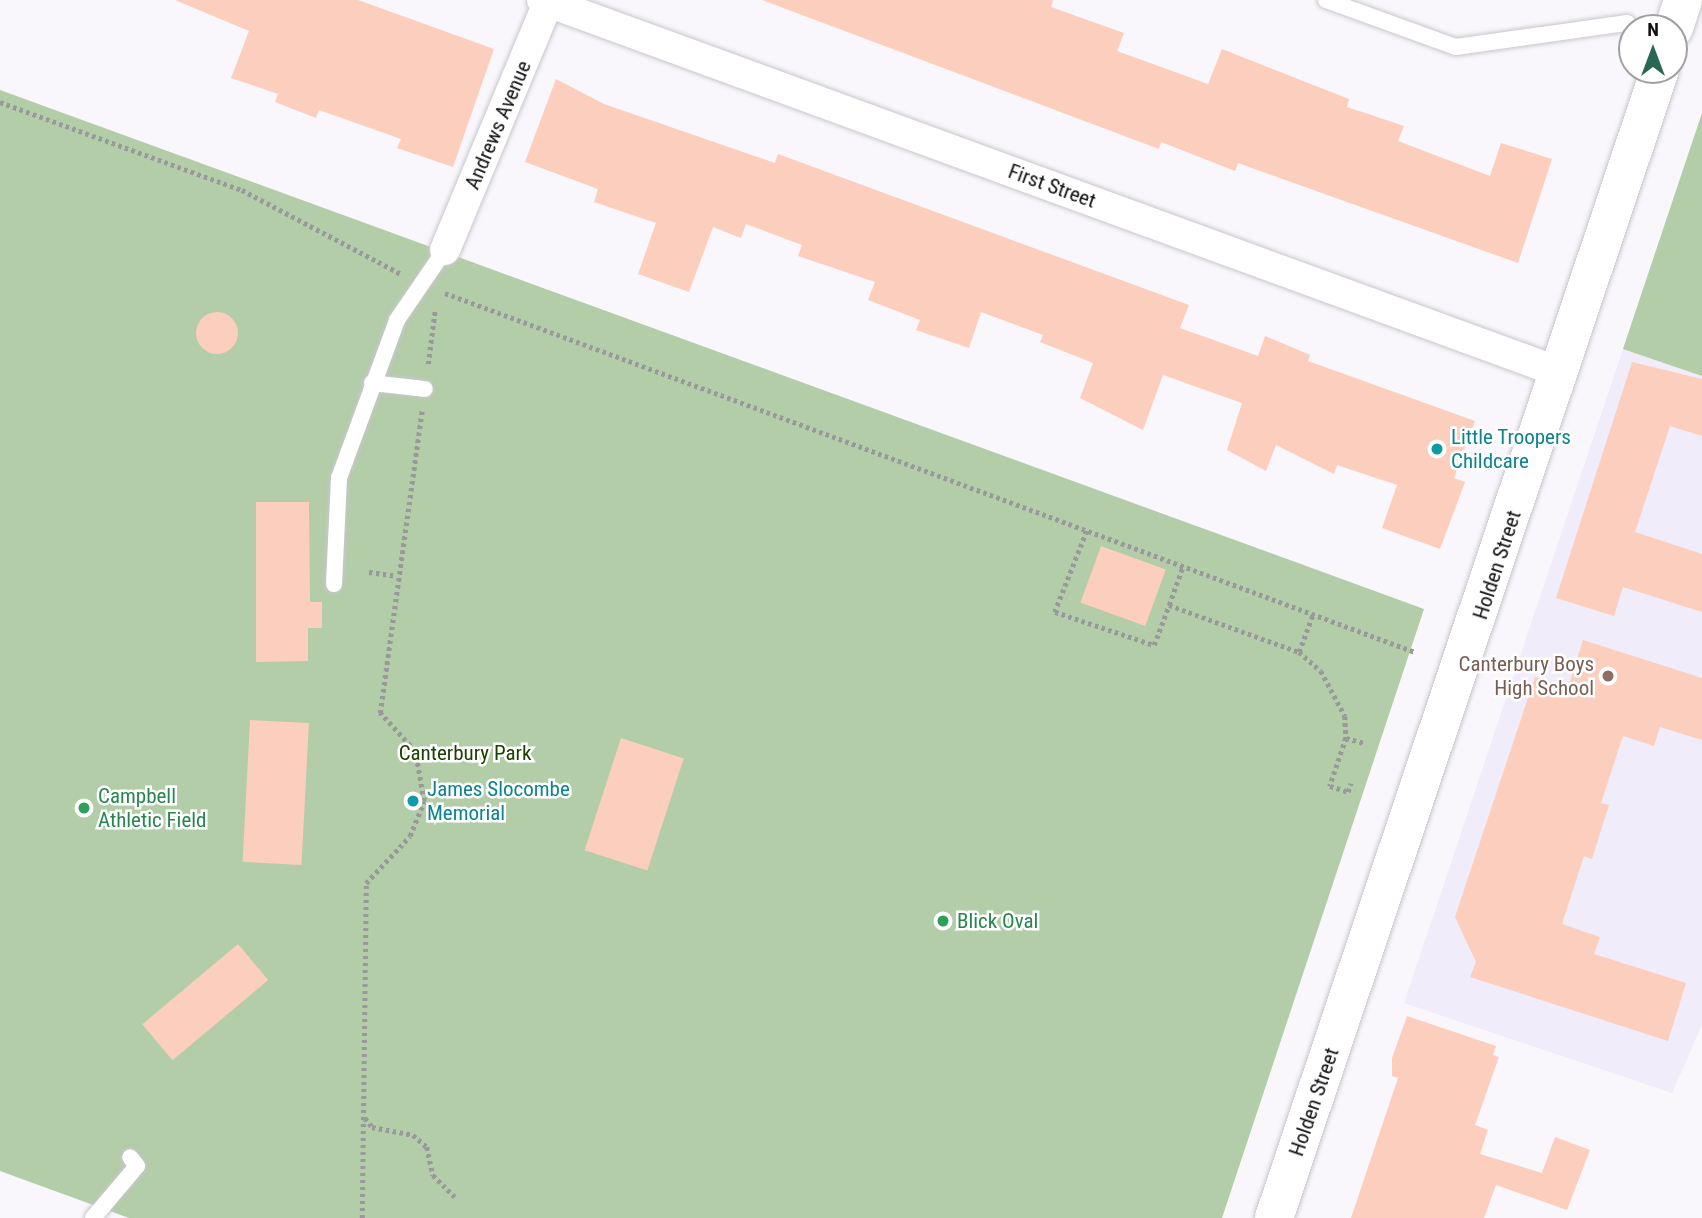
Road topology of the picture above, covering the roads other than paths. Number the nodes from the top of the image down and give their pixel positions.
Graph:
1 (1326, 0) edge
2 (546, 1) edge
3 (1618, 24) edge
4 (1655, 84) edge
5 (445, 250) joint
6 (1562, 373) junction
7 (372, 383) junction
8 (425, 389) road end
9 (334, 584) dead end
10 (130, 1157) dead end
11 (93, 1218) edge
12 (1274, 1218) edge

1 - 3 lane
2 - 5 street, Andrews Avenue
2 - 6 street, First Street
4 - 6 street, Holden Street
5 - 7 lane
6 - 12 street, Holden Street
7 - 8 lane
7 - 9 lane
10 - 11 lane

